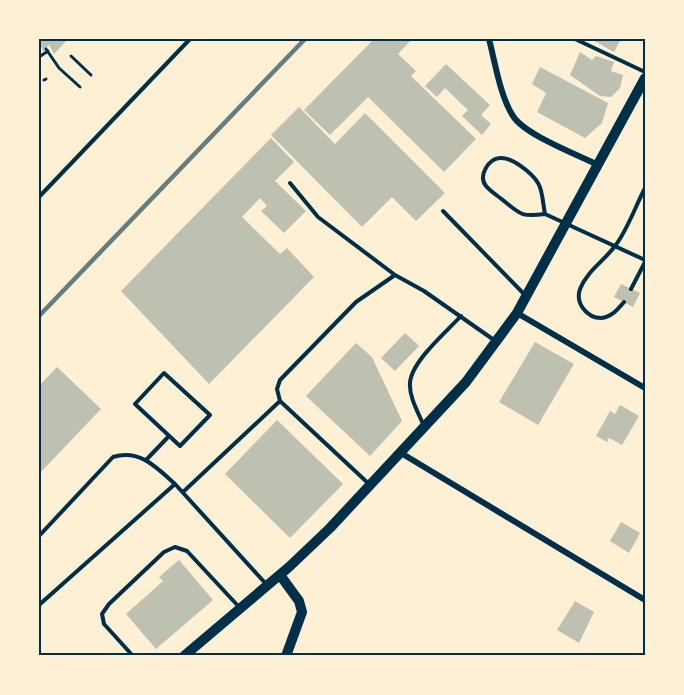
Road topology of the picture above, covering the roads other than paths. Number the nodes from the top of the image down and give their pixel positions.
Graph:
1 (190, 39) edge
2 (489, 39) edge
3 (575, 39) edge
4 (645, 72) edge
5 (645, 78) edge
6 (598, 165) junction
7 (290, 183) dead end
8 (645, 188) edge
9 (39, 196) edge
10 (443, 211) dead end
11 (545, 214) junction
12 (567, 223) junction
13 (616, 245) junction
14 (645, 261) edge
15 (395, 276) junction
16 (631, 289) dead end
17 (527, 297) junction
18 (624, 302) dead end
19 (517, 313) junction
20 (461, 316) junction
21 (497, 342) junction
22 (645, 387) edge
23 (279, 401) junction
24 (424, 427) junction
25 (169, 436) junction
26 (401, 453) junction
27 (147, 459) junction
28 (175, 484) junction
29 (371, 486) junction
30 (183, 492) junction
31 (39, 536) edge
32 (280, 575) junction
33 (268, 586) junction
34 (645, 600) edge
35 (39, 605) edge
36 (241, 609) junction
37 (133, 656) edge
38 (184, 656) edge
39 (286, 656) edge

1 - 9 lane
2 - 6 street
3 - 4 lane
5 - 6 street
6 - 12 street
7 - 15 lane
8 - 13 lane
10 - 17 lane
11 - 11 lane
11 - 12 lane
12 - 13 lane
12 - 17 street
13 - 14 lane
13 - 18 lane
14 - 16 lane
15 - 20 lane
15 - 23 lane
17 - 19 street
19 - 21 street
19 - 22 street
20 - 21 lane
20 - 24 lane
21 - 24 street
23 - 29 lane
23 - 30 lane
24 - 26 street
25 - 25 lane
25 - 27 lane
26 - 29 street
26 - 34 street
27 - 28 lane
27 - 31 lane
28 - 30 lane
28 - 35 lane
29 - 32 street
30 - 33 lane
32 - 33 street
32 - 39 street
33 - 36 street
36 - 37 lane
36 - 38 street

